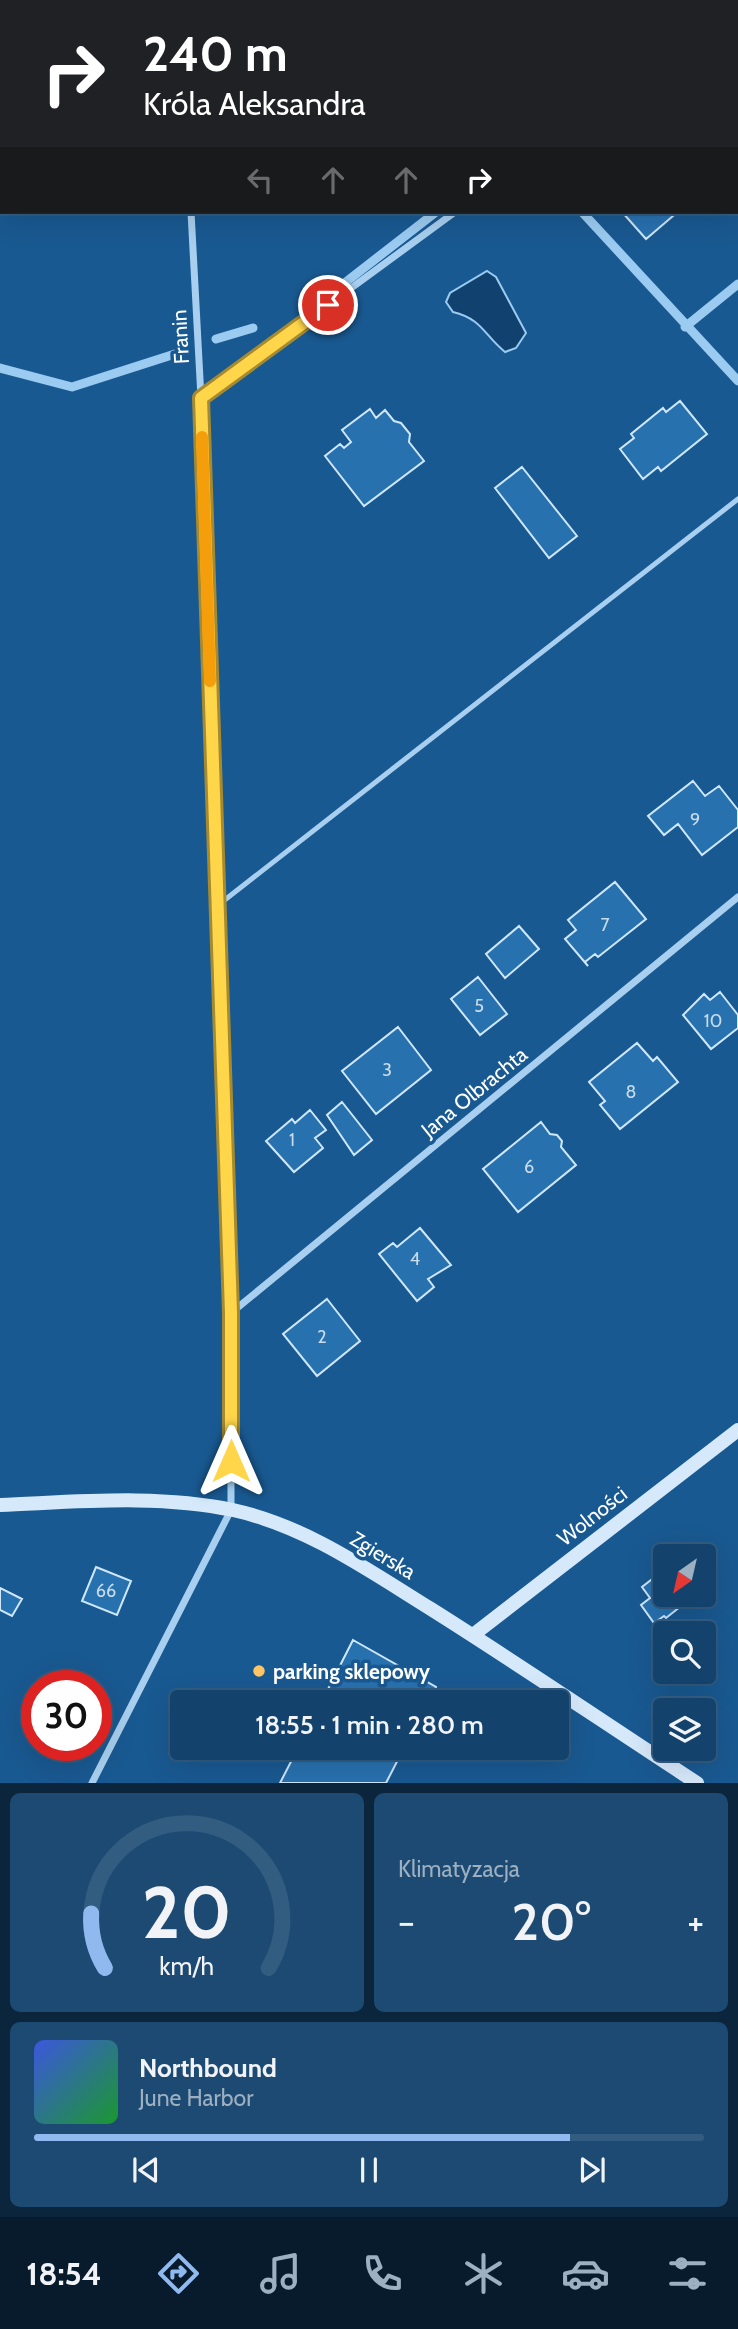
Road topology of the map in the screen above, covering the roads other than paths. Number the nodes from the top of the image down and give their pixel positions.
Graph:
1 (191, 214) edge
2 (452, 214) edge
3 (201, 398) junction
4 (738, 499) edge
5 (738, 897) edge
6 (218, 906) junction
7 (231, 1313) junction
8 (738, 1430) edge
9 (0, 1505) edge
10 (231, 1510) junction
11 (473, 1635) junction
12 (92, 1783) edge
13 (697, 1783) edge

1 - 3 street, Franin
2 - 3 street
3 - 6 street, Franin
4 - 6 lane
5 - 7 street, Jana Olbrachta
6 - 7 street, Franin
7 - 10 street, Franin
8 - 11 main road, Wolności
9 - 10 main road, Zgierska
10 - 11 main road, Zgierska
10 - 12 street
11 - 13 main road, Zgierska

